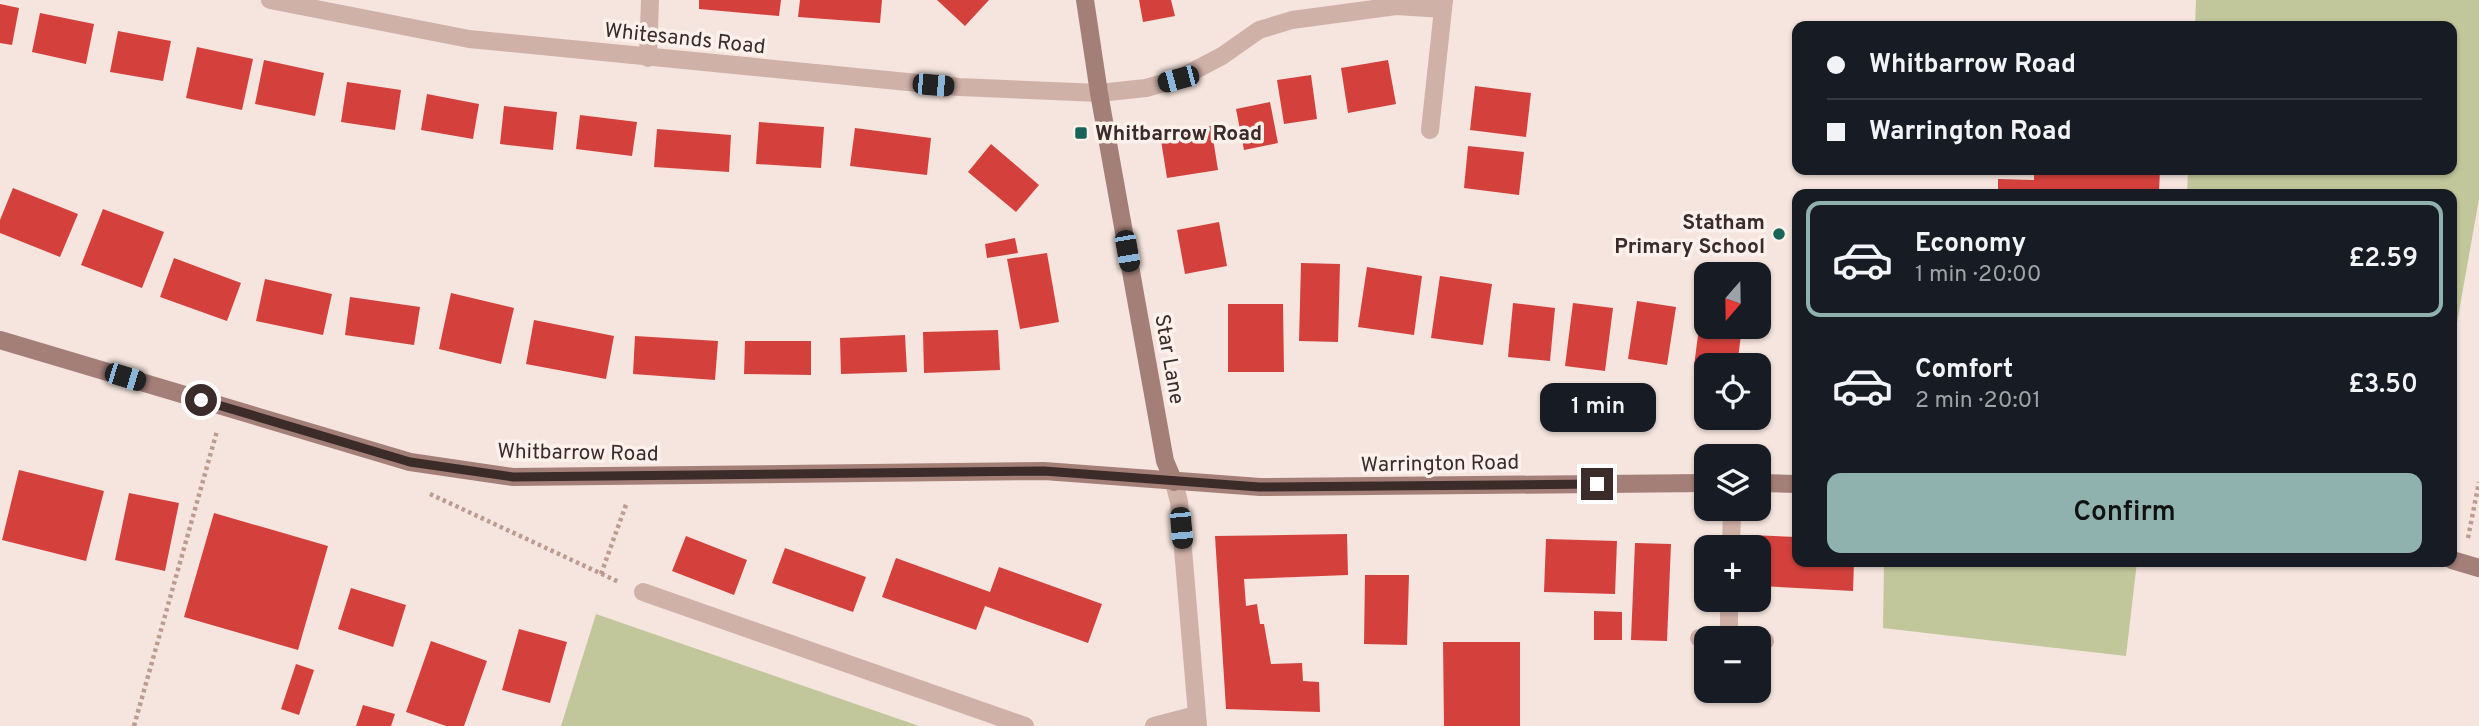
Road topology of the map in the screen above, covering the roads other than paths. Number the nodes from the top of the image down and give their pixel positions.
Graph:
1 (270, 0) edge
2 (650, 0) edge
3 (1085, 0) edge
4 (292, 2) edge
5 (1443, 5) edge
6 (648, 58) junction
7 (1099, 93) junction
8 (1430, 130) dead end
9 (0, 340) edge
10 (1174, 482) junction
11 (1694, 483) edge
12 (1771, 483) edge
13 (1792, 484) edge
14 (643, 592) road end
15 (1197, 720) edge
16 (1025, 726) edge
17 (1154, 726) edge

1 - 4 street, Whitesands Road
2 - 6 street
3 - 7 street, Star Lane
4 - 6 street, Whitesands Road
5 - 7 street, Whitesands Road
5 - 8 street
6 - 7 street, Whitesands Road
7 - 10 street, Star Lane
9 - 10 street, Whitbarrow Road
10 - 11 street, Warrington Road
10 - 15 street, Star Lane
12 - 13 street
14 - 16 street
15 - 17 street

